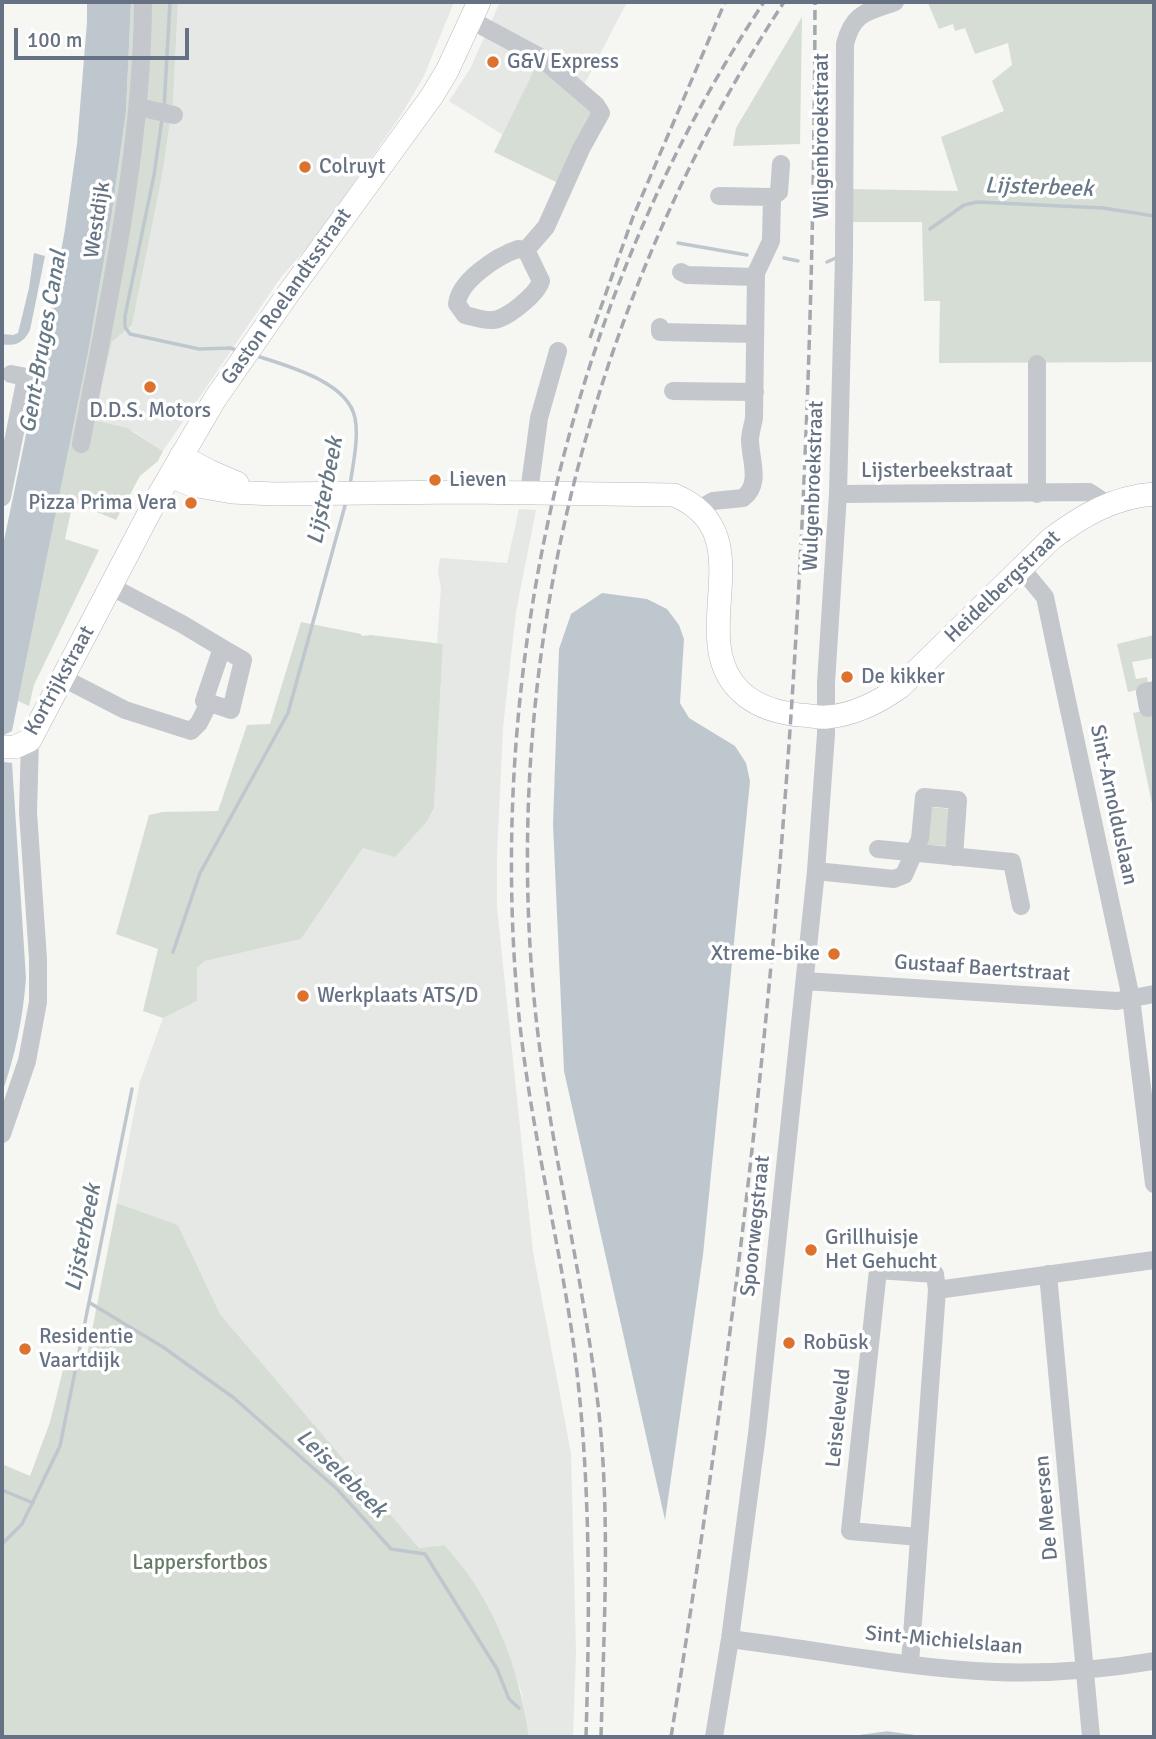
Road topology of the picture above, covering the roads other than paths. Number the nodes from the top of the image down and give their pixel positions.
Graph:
1 (144, 2) edge
2 (895, 2) edge
3 (475, 11) edge
4 (781, 164) dead end
5 (719, 196) dead end
6 (772, 197) junction
7 (526, 250) junction
8 (844, 257) joint
9 (681, 272) dead end
10 (756, 277) junction
11 (660, 327) dead end
12 (755, 334) junction
13 (558, 351) dead end
14 (1037, 364) dead end
15 (10, 374) dead end
16 (673, 391) dead end
17 (755, 392) junction
18 (81, 444) dead end
19 (181, 456) junction
20 (170, 476) junction
21 (529, 492) junction
22 (274, 494) junction
23 (838, 494) junction
24 (1037, 494) junction
25 (1154, 494) edge
26 (2, 497) edge
27 (1102, 506) junction
28 (700, 509) junction
29 (1021, 568) junction
30 (107, 592) junction
31 (222, 648) junction
32 (63, 678) junction
33 (1154, 690) edge
34 (209, 703) junction
35 (1149, 708) dead end
36 (826, 717) junction
37 (30, 740) junction
38 (3, 747) edge
39 (878, 849) dead end
40 (914, 852) junction
41 (954, 857) junction
42 (816, 871) junction
43 (1021, 906) dead end
44 (806, 981) junction
45 (1154, 994) edge
46 (1131, 998) junction
47 (1150, 1117) edge
48 (2, 1134) edge
49 (1154, 1184) edge
50 (1154, 1260) edge
51 (1048, 1274) junction
52 (937, 1290) junction
53 (919, 1537) junction
54 (730, 1639) junction
55 (1154, 1661) edge
56 (910, 1664) junction
57 (1085, 1670) junction
58 (714, 1737) edge
59 (1091, 1737) edge

1 - 18 street, Westdijk
2 - 8 street, Wilgenbroekstraat
3 - 7 street
3 - 19 main road, Gaston Roelandtsstraat
4 - 6 street
5 - 6 street
6 - 10 street
7 - 7 street
8 - 23 street, Wulgenbroekstraat
9 - 10 street
10 - 12 street
11 - 12 street
12 - 17 street
13 - 21 street
14 - 24 street, Lijsterbeekstraat
15 - 26 street
16 - 17 street
17 - 28 street
19 - 20 main road, Gaston Roelandtsstraat
19 - 22 main road
20 - 22 main road
20 - 30 main road, Gaston Roelandtsstraat
21 - 22 main road
21 - 28 main road
23 - 24 street, Lijsterbeekstraat
23 - 36 street, Wulgenbroekstraat
24 - 27 street, Lijsterbeekstraat
25 - 27 main road, Heidelbergstraat
27 - 29 main road, Heidelbergstraat
28 - 36 main road
29 - 36 main road, Heidelbergstraat
29 - 46 street, Sint-Arnolduslaan
30 - 31 street
30 - 32 main road, Kortrijkstraat
31 - 34 street
31 - 34 street
32 - 34 street
32 - 37 main road, Kortrijkstraat
33 - 35 street
36 - 42 street, Spoorwegstraat
37 - 38 main road, Kortrijkstraat
37 - 48 street
39 - 40 street
40 - 41 street
40 - 41 street
40 - 42 street
41 - 43 street
42 - 44 street, Spoorwegstraat
44 - 46 street, Gustaaf Baertstraat
44 - 54 street, Spoorwegstraat
45 - 46 street, Gustaaf Baertstraat
46 - 47 street, Sint-Arnolduslaan
47 - 49 street, Sint-Arnolduslaan
50 - 51 street
51 - 52 street
51 - 57 street, De Meersen
52 - 53 street
52 - 53 street, Leiseleveld
53 - 56 street
54 - 56 street, Sint-Michielslaan
54 - 58 street, Spoorwegstraat
55 - 57 street, Sint-Michielslaan
56 - 57 street, Sint-Michielslaan
57 - 59 street, De Meersen

